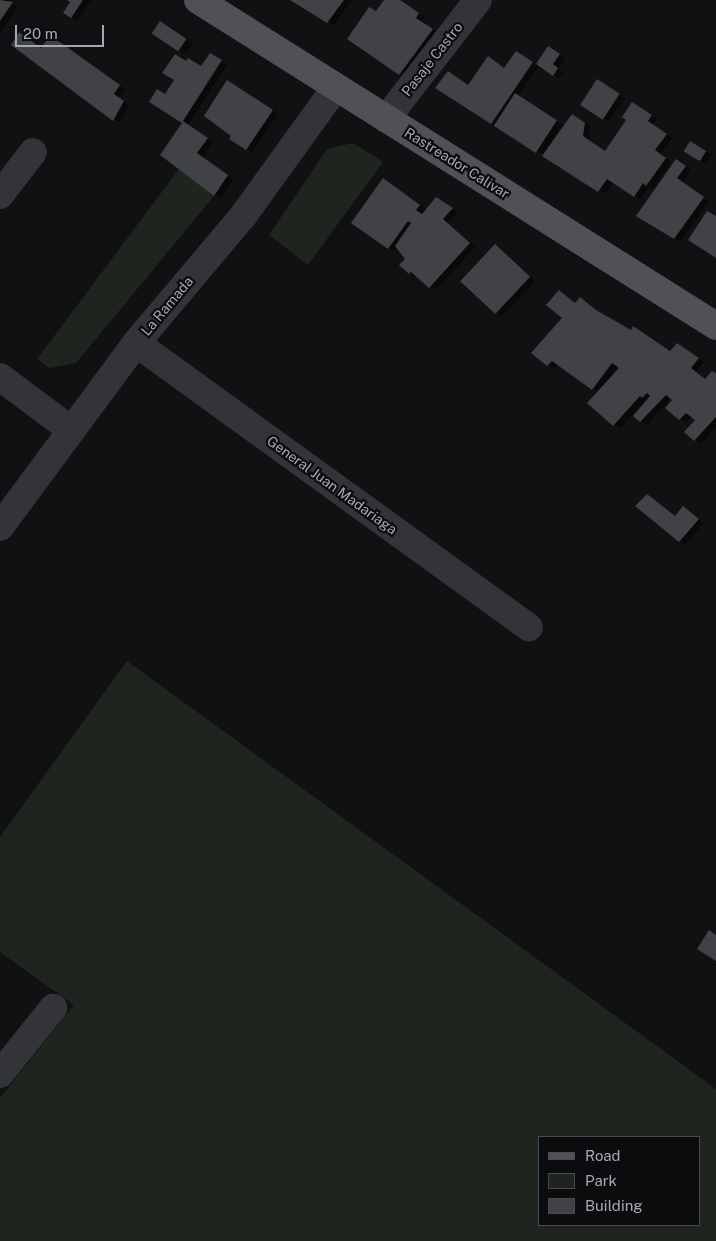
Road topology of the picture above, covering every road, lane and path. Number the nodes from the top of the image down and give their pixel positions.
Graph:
1 (198, 0) edge
2 (478, 0) edge
3 (336, 87) junction
4 (386, 119) junction
5 (33, 152) dead end
6 (0, 195) edge
7 (716, 326) edge
8 (136, 343) junction
9 (0, 376) edge
10 (71, 430) junction
11 (0, 527) edge
12 (529, 627) dead end
13 (53, 1008) dead end
14 (0, 1074) edge

1 - 3 main road, Rastreador Calivar
2 - 4 street, Pasaje Castro
3 - 4 main road, Rastreador Calivar
3 - 8 street, La Ramada
4 - 7 main road, Rastreador Calivar
5 - 6 street
8 - 10 street, La Ramada
8 - 12 street, General Juan Madariaga
9 - 10 street
10 - 11 street, La Ramada
13 - 14 street

